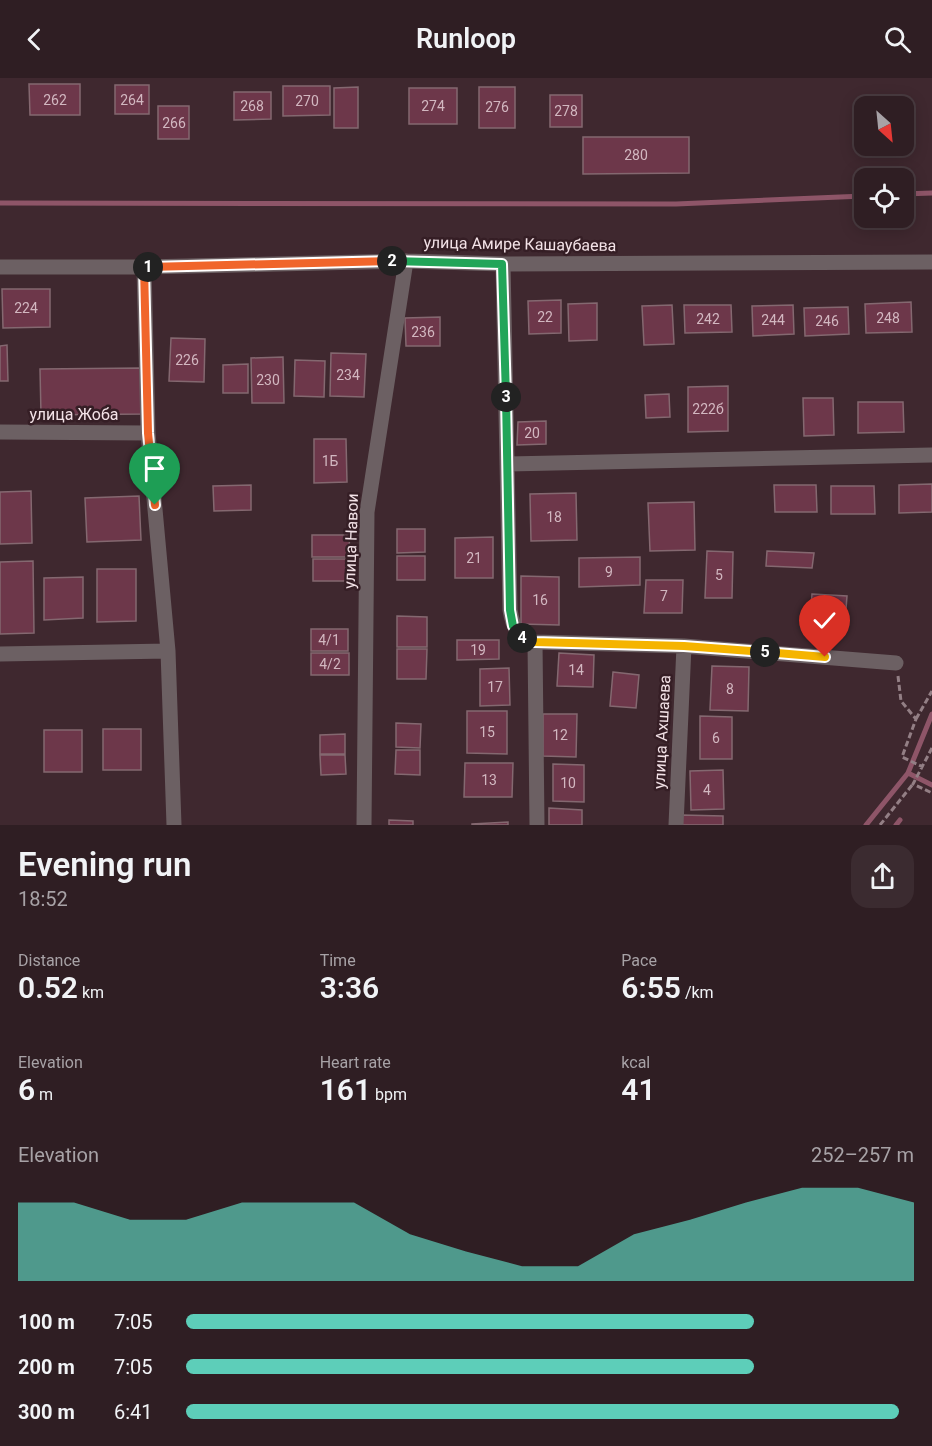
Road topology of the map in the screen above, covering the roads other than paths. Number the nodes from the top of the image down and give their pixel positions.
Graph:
1 (406, 261) junction
2 (932, 262) edge
3 (502, 264) junction
4 (0, 267) edge
5 (144, 267) junction
6 (0, 432) edge
7 (148, 433) junction
8 (932, 455) edge
9 (507, 464) junction
10 (534, 642) junction
11 (684, 646) junction
12 (168, 651) junction
13 (0, 654) edge
14 (896, 663) road end
15 (174, 825) edge
16 (364, 825) edge
17 (537, 825) edge
18 (676, 825) edge

1 - 3 street, улица Амире Кашаубаева
1 - 5 street, улица Амире Кашаубаева
1 - 16 street, улица Навои
2 - 3 street, улица Амире Кашаубаева
3 - 9 street
4 - 5 street, улица Амире Кашаубаева
5 - 7 street
6 - 7 street, улица Жоба
7 - 12 street
8 - 9 street
9 - 10 street
10 - 11 street
10 - 17 street
11 - 14 street
11 - 18 street, улица Ахшаева
12 - 13 street
12 - 15 street

